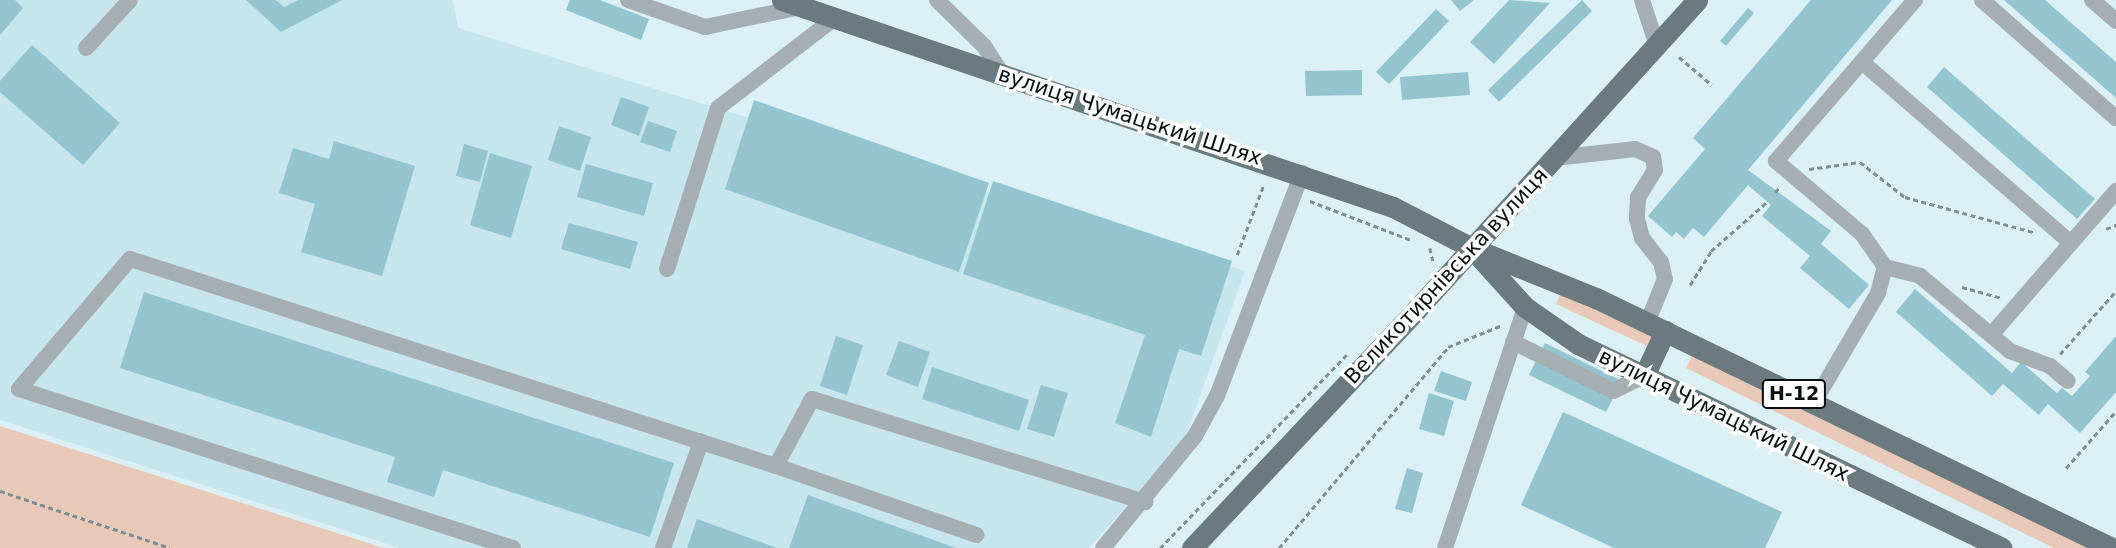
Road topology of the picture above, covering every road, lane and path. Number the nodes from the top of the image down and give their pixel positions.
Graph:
1 (130, 0) edge
2 (628, 0) edge
3 (937, 0) edge
4 (1642, 0) edge
5 (1697, 0) edge
6 (1915, 0) edge
7 (1982, 0) edge
8 (2092, 0) edge
9 (792, 4) edge
10 (835, 18) junction
11 (2116, 21) edge
12 (1657, 46) junction
13 (86, 48) dead end
14 (1679, 57) dead end
15 (1862, 62) junction
16 (1002, 74) junction
17 (1712, 85) dead end
18 (2116, 118) edge
19 (1555, 159) junction
20 (1302, 173) junction
21 (1791, 174) junction
22 (2116, 191) edge
23 (1293, 195) junction
24 (1767, 202) dead end
25 (1417, 242) dead end
26 (2071, 243) junction
27 (1429, 247) dead end
28 (1472, 248) junction
29 (1237, 256) dead end
30 (1885, 267) junction
31 (667, 269) dead end
32 (1426, 269) dead end
33 (1690, 285) dead end
34 (1958, 286) dead end
35 (2116, 291) edge
36 (2019, 303) junction
37 (1525, 307) junction
38 (1504, 324) dead end
39 (1656, 327) junction
40 (1991, 335) junction
41 (1513, 342) junction
42 (1353, 346) dead end
43 (2050, 366) junction
44 (1644, 376) junction
45 (2068, 381) dead end
46 (1813, 404) junction
47 (2116, 411) edge
48 (701, 442) junction
49 (776, 466) junction
50 (2066, 468) dead end
51 (0, 491) edge
52 (1145, 502) junction
53 (976, 535) dead end
54 (170, 548) edge
55 (513, 548) edge
56 (663, 548) edge
57 (1103, 548) edge
58 (1160, 548) edge
59 (1192, 548) edge
60 (1279, 548) edge
61 (1445, 548) edge
62 (2000, 548) edge
63 (2112, 548) edge

1 - 13 street
2 - 9 street
3 - 16 street
4 - 12 street
5 - 12 main road, Великотирнівська вулиця
6 - 15 street
7 - 18 street
8 - 11 street
9 - 10 main road, вулиця Чумацький Шлях
10 - 16 main road, вулиця Чумацький Шлях
10 - 31 street
12 - 19 main road, Великотирнівська вулиця
14 - 17 path
15 - 21 street
15 - 26 street
16 - 20 main road, вулиця Чумацький Шлях
19 - 28 main road, Великотирнівська вулиця
19 - 39 street
20 - 23 street
20 - 28 main road, вулиця Чумацький Шлях
21 - 26 path
21 - 30 street
22 - 26 street
23 - 25 path
23 - 29 path
23 - 52 street
24 - 33 path
26 - 36 street
27 - 32 path
28 - 37 main road, вулиця Чумацький Шлях / Н-12
28 - 39 main road, вулиця Чумацький Шлях / Н-12
28 - 59 main road, Великотирнівська вулиця
30 - 40 street
30 - 46 street
34 - 36 path
35 - 43 path
36 - 40 street
37 - 41 street
37 - 44 main road, вулиця Чумацький Шлях / Н-12
38 - 60 path
39 - 44 main road
39 - 46 main road, вулиця Чумацький Шлях / Н-12
40 - 43 street
41 - 44 street
41 - 61 street
42 - 58 path
43 - 45 street
44 - 62 main road, вулиця Чумацький Шлях / Н-12
46 - 63 main road, вулиця Чумацький Шлях / Н-12
47 - 50 path
48 - 49 street
48 - 55 street
48 - 56 street
49 - 52 street
49 - 53 street
51 - 54 path
52 - 57 street

